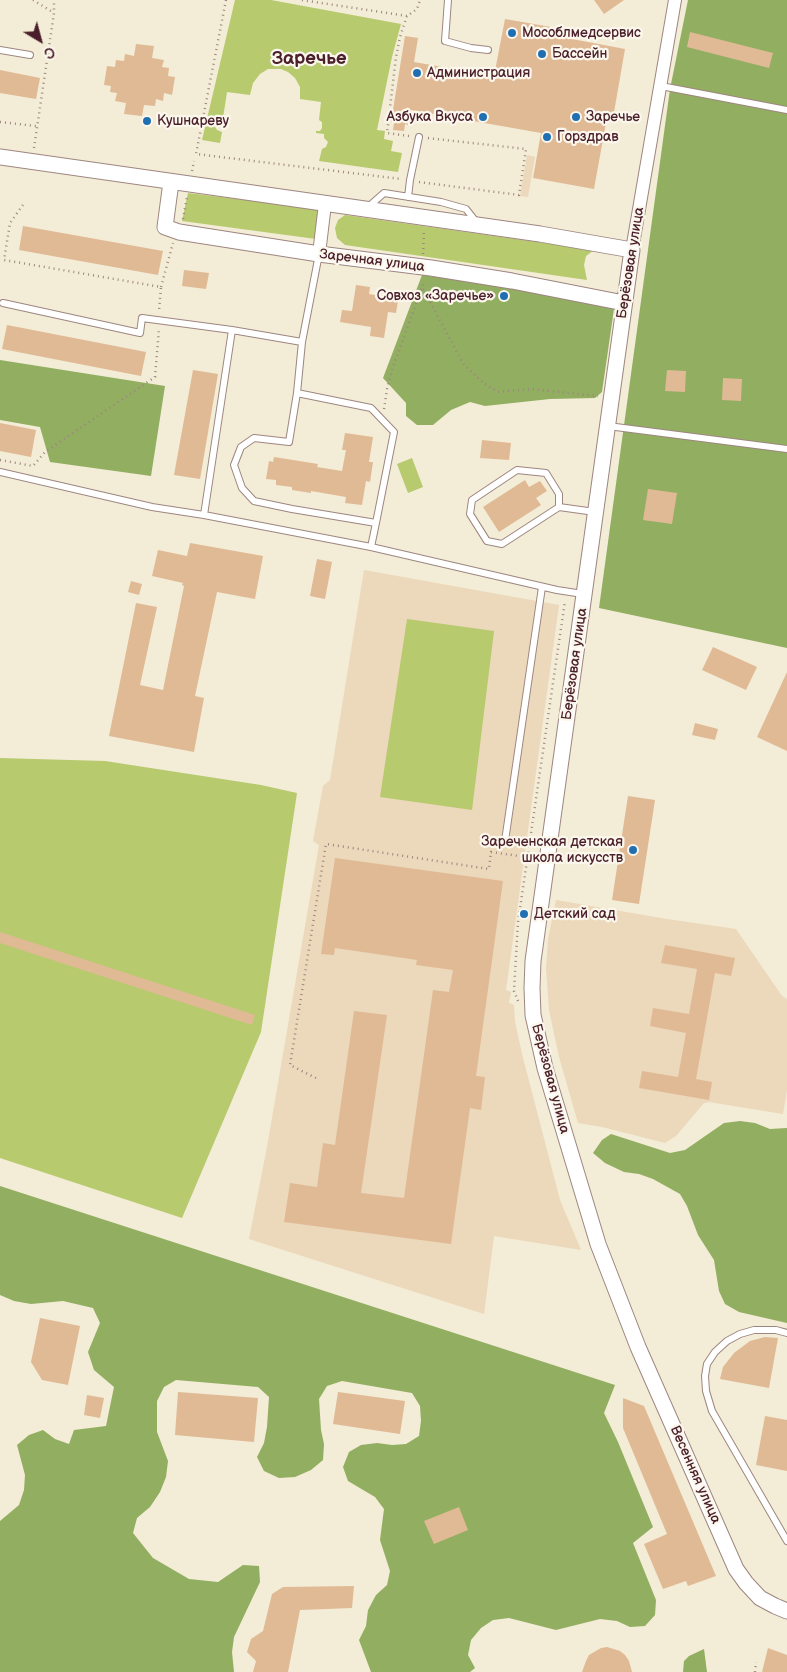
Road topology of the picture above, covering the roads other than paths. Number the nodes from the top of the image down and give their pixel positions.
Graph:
1 (448, 0) edge
2 (675, 0) edge
3 (0, 50) edge
4 (488, 50) dead end
5 (30, 55) dead end
6 (661, 86) junction
7 (787, 110) edge
8 (419, 137) road end
9 (0, 157) edge
10 (171, 182) junction
11 (408, 197) junction
12 (325, 204) junction
13 (366, 209) junction
14 (479, 226) junction
15 (632, 250) junction
16 (319, 254) junction
17 (624, 303) junction
18 (3, 304) dead end
19 (232, 330) junction
20 (302, 342) junction
21 (297, 393) junction
22 (607, 426) junction
23 (787, 450) edge
24 (0, 472) edge
25 (559, 508) junction
26 (595, 512) junction
27 (204, 515) junction
28 (376, 523) junction
29 (371, 547) junction
30 (542, 586) junction
31 (584, 594) junction
32 (505, 841) dead end
33 (626, 1318) joint
34 (787, 1333) edge
35 (787, 1541) edge
36 (787, 1611) edge

1 - 4 lane
2 - 6 street, Берёзовая улица
3 - 5 lane
6 - 7 lane
6 - 15 street, Берёзовая улица
8 - 11 lane
9 - 10 street
10 - 12 street
10 - 16 street, Заречная улица
11 - 13 lane
11 - 14 lane
12 - 13 street
12 - 16 street
13 - 14 street
14 - 15 street
15 - 17 street, Берёзовая улица
16 - 17 street, Заречная улица
16 - 20 lane
17 - 22 street, Берёзовая улица
18 - 19 lane
19 - 20 lane
19 - 27 lane
20 - 21 lane
21 - 28 lane
21 - 28 lane
22 - 23 lane
22 - 26 street, Берёзовая улица
24 - 27 lane
25 - 25 lane
25 - 26 lane
26 - 31 street, Берёзовая улица
27 - 29 lane
28 - 29 lane
29 - 30 lane
30 - 31 lane
30 - 32 lane
31 - 33 street, Берёзовая улица
33 - 36 street, Весенняя улица
34 - 35 lane

